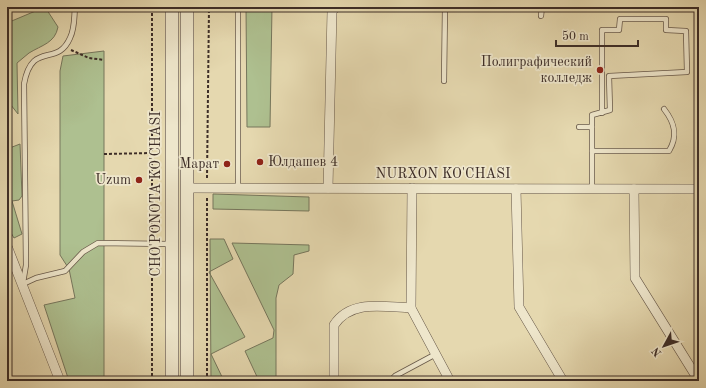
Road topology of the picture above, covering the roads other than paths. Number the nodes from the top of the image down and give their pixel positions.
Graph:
1 (75, 7) edge
2 (172, 7) edge
3 (187, 7) edge
4 (238, 7) edge
5 (336, 7) edge
6 (445, 7) edge
7 (542, 7) edge
8 (542, 16) dead end
9 (444, 81) dead end
10 (664, 109) dead end
11 (602, 113) junction
12 (579, 127) dead end
13 (592, 127) junction
14 (592, 151) junction
15 (172, 188) junction
16 (187, 188) junction
17 (238, 188) junction
18 (328, 188) junction
19 (412, 188) junction
20 (516, 189) junction
21 (592, 189) junction
22 (634, 189) junction
23 (699, 189) edge
24 (172, 244) junction
25 (7, 246) edge
26 (26, 265) junction
27 (16, 268) junction
28 (23, 284) junction
29 (411, 308) junction
30 (436, 354) junction
31 (60, 381) edge
32 (172, 381) edge
33 (187, 381) edge
34 (334, 381) edge
35 (390, 381) edge
36 (450, 381) edge
37 (563, 381) edge
38 (699, 381) edge

1 - 26 lane
2 - 15 main road, CHO'PONOTA KO'CHASI
3 - 16 main road
4 - 17 lane
5 - 18 street
6 - 9 lane
7 - 8 lane
10 - 14 lane
11 - 11 lane
11 - 13 lane
12 - 13 lane
13 - 14 lane
14 - 21 lane
15 - 16 main road
15 - 24 main road, CHO'PONOTA KO'CHASI
16 - 17 street, NURXON KO'CHASI
16 - 33 main road
17 - 18 street, NURXON KO'CHASI
18 - 19 street, NURXON KO'CHASI
19 - 20 street, NURXON KO'CHASI
19 - 29 street
20 - 21 street, NURXON KO'CHASI
20 - 37 street
21 - 22 street, NURXON KO'CHASI
22 - 23 street, NURXON KO'CHASI
22 - 38 street
24 - 28 lane
24 - 32 main road, CHO'PONOTA KO'CHASI
25 - 27 street
26 - 27 lane
26 - 28 lane
27 - 28 street
28 - 31 street
29 - 30 street
29 - 34 street
30 - 35 lane
30 - 36 street

